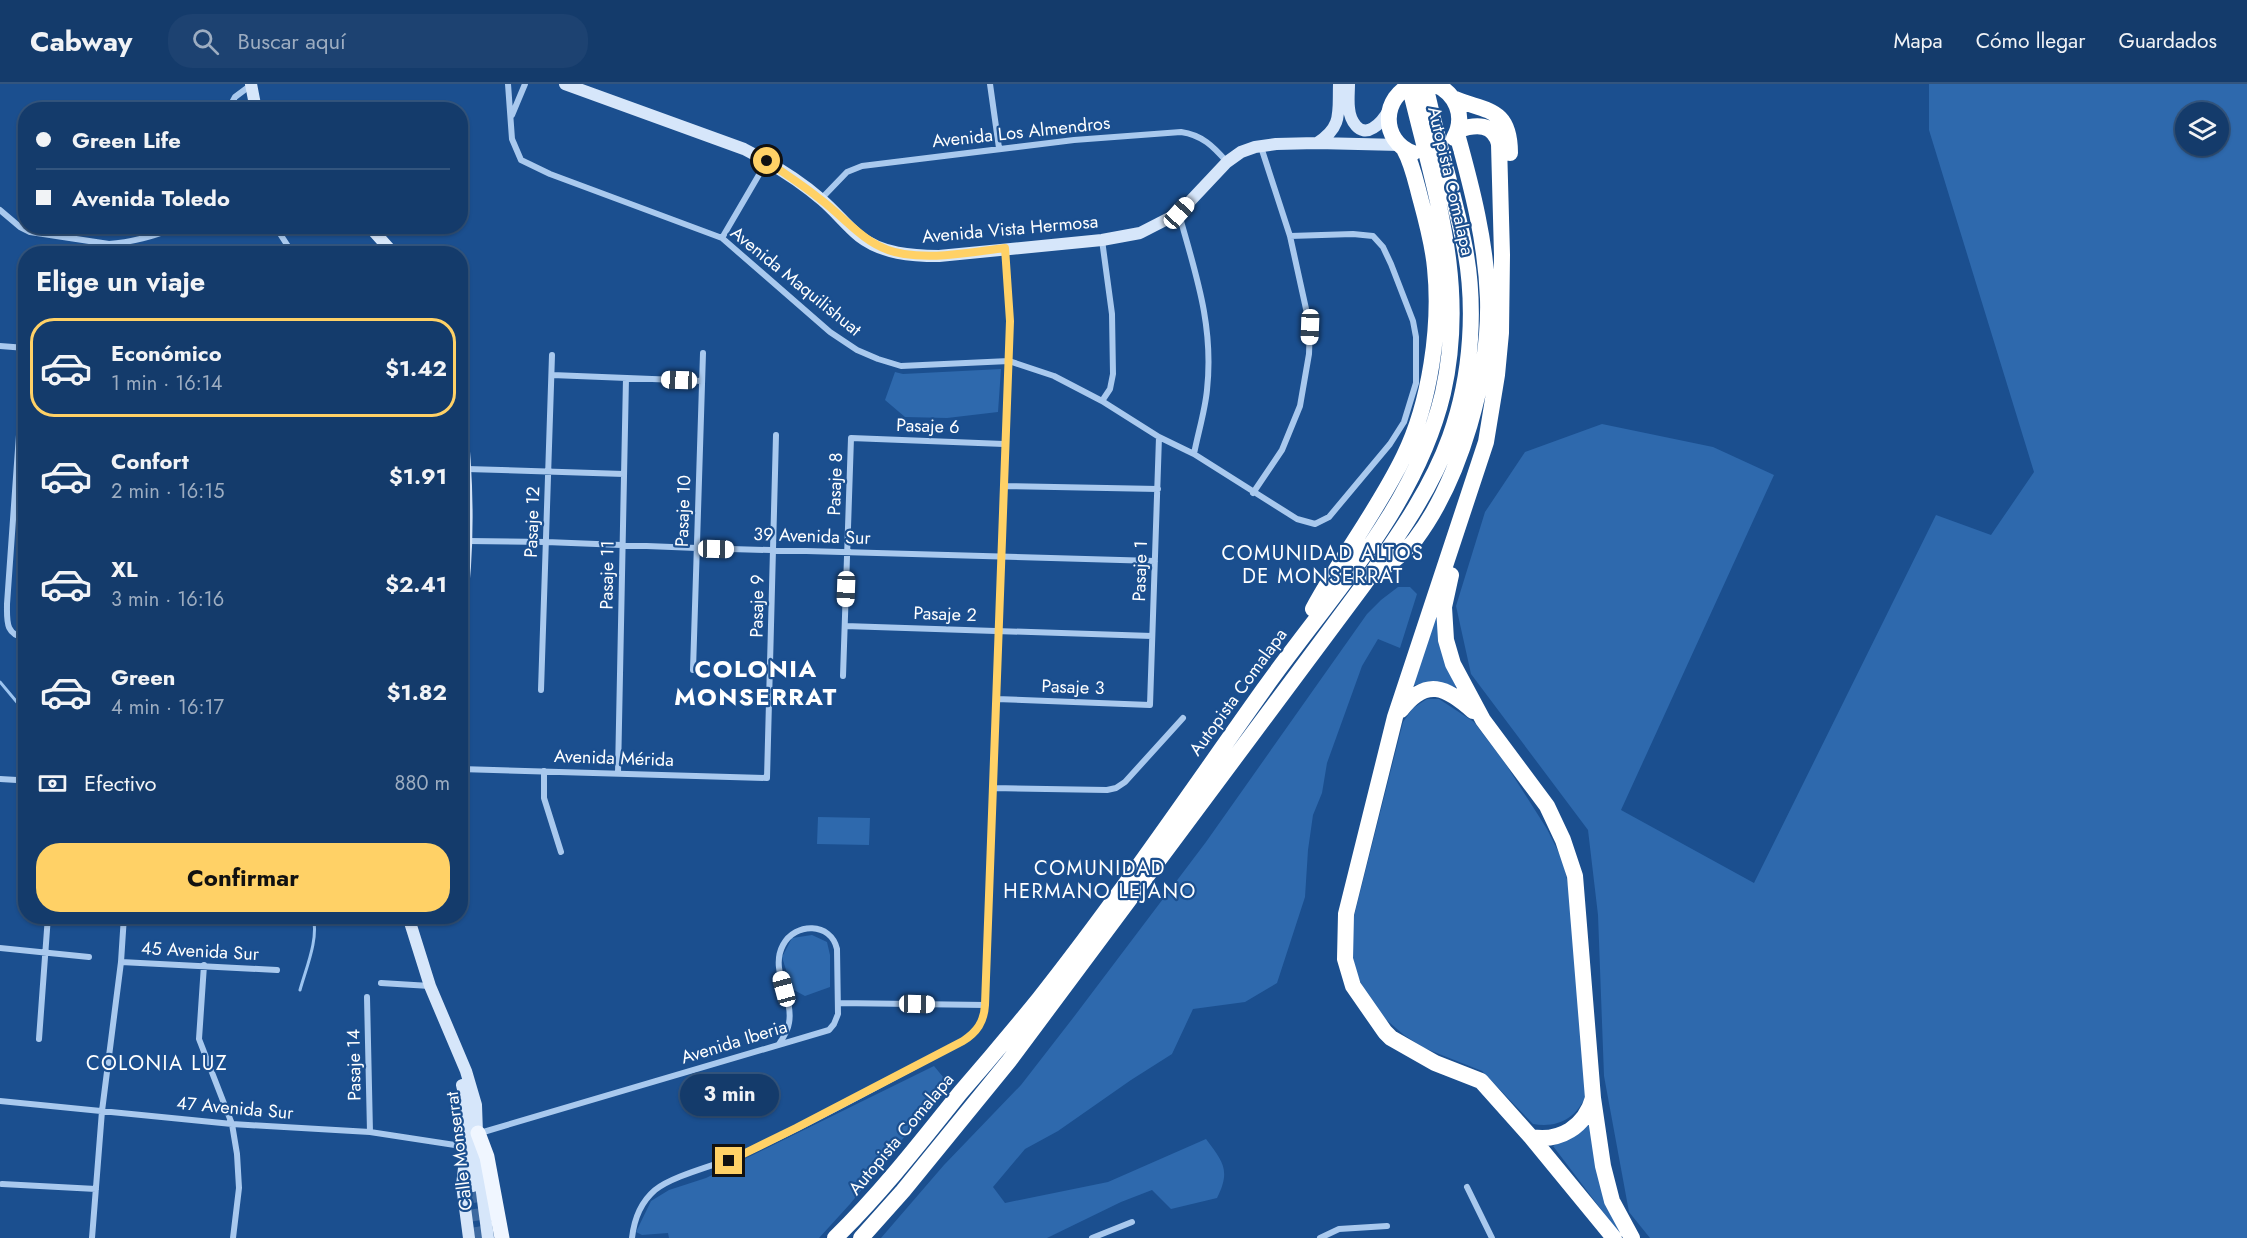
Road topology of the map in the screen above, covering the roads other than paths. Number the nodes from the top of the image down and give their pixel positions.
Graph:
1 (508, 84) edge
2 (525, 84) edge
3 (566, 84) edge
4 (990, 84) edge
5 (1339, 84) edge
6 (1349, 84) edge
7 (1425, 84) edge
8 (1434, 84) edge
9 (251, 85) edge
10 (1400, 92) edge
11 (1450, 92) edge
12 (232, 102) edge
13 (254, 102) edge
14 (510, 118) junction
15 (1455, 135) junction
16 (1317, 143) junction
17 (1261, 146) junction
18 (999, 148) junction
19 (1408, 150) junction
20 (767, 161) junction
21 (1227, 162) junction
22 (821, 199) junction
23 (0, 210) edge
24 (1179, 213) junction
25 (18, 226) edge
26 (43, 234) edge
27 (155, 234) edge
28 (376, 234) edge
29 (1290, 236) junction
30 (722, 238) junction
31 (1102, 240) junction
32 (387, 246) edge
33 (1005, 248) junction
34 (0, 346) edge
35 (18, 347) edge
36 (703, 353) dead end
37 (552, 355) dead end
38 (1009, 361) junction
39 (552, 375) junction
40 (626, 378) junction
41 (702, 381) junction
42 (1102, 401) junction
43 (776, 435) dead end
44 (851, 438) joint
45 (1159, 438) junction
46 (1004, 444) junction
47 (18, 451) edge
48 (1194, 454) junction
49 (468, 469) edge
50 (548, 471) junction
51 (624, 474) junction
52 (1003, 486) junction
53 (1158, 489) junction
54 (1253, 493) junction
55 (15, 499) junction
56 (18, 499) edge
57 (468, 541) edge
58 (546, 542) junction
59 (623, 544) junction
60 (697, 548) junction
61 (773, 550) junction
62 (847, 552) junction
63 (1000, 556) junction
64 (1155, 561) junction
65 (1365, 583) junction
66 (845, 626) junction
67 (998, 631) junction
68 (1152, 636) junction
69 (18, 637) edge
70 (1294, 647) junction
71 (693, 670) dead end
72 (843, 676) dead end
73 (541, 690) dead end
74 (996, 699) junction
75 (1150, 705) joint
76 (1395, 717) junction
77 (1183, 718) dead end
78 (1483, 720) junction
79 (468, 769) edge
80 (544, 771) junction
81 (618, 773) junction
82 (767, 778) joint
83 (0, 779) edge
84 (18, 780) edge
85 (993, 788) junction
86 (561, 852) dead end
87 (47, 924) edge
88 (123, 924) edge
89 (411, 924) edge
90 (0, 948) edge
91 (45, 952) junction
92 (89, 957) dead end
93 (121, 962) junction
94 (204, 965) junction
95 (277, 970) dead end
96 (381, 983) dead end
97 (430, 986) junction
98 (367, 997) dead end
99 (838, 1003) junction
100 (985, 1005) junction
101 (449, 1028) junction
102 (39, 1039) dead end
103 (779, 1044) junction
104 (1593, 1098) junction
105 (0, 1101) edge
106 (102, 1111) junction
107 (232, 1124) junction
108 (370, 1132) junction
109 (478, 1133) junction
110 (1531, 1137) junction
111 (468, 1147) junction
112 (2, 1184) dead end
113 (1467, 1187) dead end
114 (96, 1189) junction
115 (473, 1191) tunnel mouth
116 (885, 1211) junction
117 (1132, 1222) dead end
118 (1387, 1226) dead end
119 (92, 1238) edge
120 (233, 1238) edge
121 (469, 1238) edge
122 (488, 1238) edge
123 (502, 1238) edge
124 (632, 1238) edge
125 (835, 1238) edge
126 (852, 1238) edge
127 (861, 1238) edge
128 (1092, 1238) edge
129 (1320, 1238) edge
130 (1492, 1238) edge
131 (1614, 1238) edge
132 (1632, 1238) edge

1 - 14 street, Avenida Maquilishuat
2 - 14 street
3 - 20 street, Avenida Vista Hermosa
4 - 18 street
5 - 16 street
6 - 10 street
7 - 65 highway, Autopista Comalapa
8 - 11 highway
9 - 12 street
9 - 13 street
10 - 19 highway
10 - 70 highway, Autopista Comalapa
11 - 15 highway
11 - 78 highway
14 - 30 street, Avenida Maquilishuat
15 - 19 highway
15 - 65 highway
15 - 76 highway
16 - 17 street, Avenida Vista Hermosa
16 - 19 street, Avenida Vista Hermosa
17 - 21 street, Avenida Vista Hermosa
17 - 29 street
18 - 21 street, Avenida Los Almendros
18 - 22 street, Avenida Los Almendros
19 - 70 highway
20 - 22 street, Avenida Vista Hermosa
20 - 30 street
21 - 24 street, Avenida Vista Hermosa
22 - 33 street, Avenida Vista Hermosa
23 - 25 street
24 - 31 street, Avenida Vista Hermosa
24 - 48 street
26 - 27 street
28 - 32 street
29 - 54 street
29 - 54 street, Avenida Maquilishuat
30 - 38 street, Avenida Maquilishuat
31 - 33 street, Avenida Vista Hermosa
31 - 42 street
33 - 38 street
34 - 35 street
36 - 41 street, Pasaje 10
37 - 39 street, Pasaje 12
38 - 42 street, Avenida Maquilishuat
38 - 46 street
39 - 40 street
39 - 50 street, Pasaje 12
40 - 41 street
40 - 51 street, Pasaje 11
41 - 60 street, Pasaje 10
42 - 45 street, Avenida Maquilishuat
43 - 61 street, Pasaje 9
44 - 46 street, Pasaje 6
44 - 62 street, Pasaje 8
45 - 48 street, Avenida Maquilishuat
45 - 53 street, Pasaje 1
46 - 52 street
47 - 55 street
48 - 54 street, Avenida Maquilishuat
49 - 50 street
50 - 51 street
50 - 58 street, Pasaje 12
51 - 59 street, Pasaje 11
52 - 53 street
52 - 63 street
53 - 64 street, Pasaje 1
55 - 56 street
55 - 69 street
57 - 58 street, 39 Avenida Sur
58 - 59 street, 39 Avenida Sur
58 - 73 street, Pasaje 12
59 - 60 street, 39 Avenida Sur
59 - 81 street, Pasaje 11
60 - 61 street, 39 Avenida Sur
60 - 71 street, Pasaje 10
61 - 62 street, 39 Avenida Sur
61 - 82 street, Pasaje 9
62 - 63 street, 39 Avenida Sur
62 - 66 street, Pasaje 8
63 - 64 street, 39 Avenida Sur
63 - 67 street
64 - 68 street, Pasaje 1
65 - 116 highway, Autopista Comalapa
66 - 67 street, Pasaje 2
66 - 72 street, Pasaje 8
67 - 68 street, Pasaje 2
67 - 74 street
68 - 75 street, Pasaje 1
70 - 125 highway, Autopista Comalapa
74 - 75 street, Pasaje 3
74 - 85 street
76 - 78 highway
76 - 110 highway
77 - 85 street
78 - 104 highway
79 - 80 street, Avenida Mérida
80 - 81 street, Avenida Mérida
80 - 86 street
81 - 82 street, Avenida Mérida
83 - 84 street
85 - 100 street
87 - 91 street
88 - 93 street
89 - 97 street, Calle Monserrat
90 - 91 street
91 - 92 street
91 - 102 street
93 - 94 street, 45 Avenida Sur
93 - 106 street
94 - 95 street, 45 Avenida Sur
94 - 107 street
96 - 97 street
97 - 101 street, Calle Monserrat
98 - 108 street, Pasaje 14
99 - 100 street
99 - 103 street, Avenida Iberia
99 - 103 street
100 - 124 street
101 - 109 street, Calle Monserrat
101 - 111 street, Calle Monserrat
103 - 109 street, Avenida Iberia
104 - 110 highway
104 - 132 highway
105 - 106 street, 47 Avenida Sur
106 - 107 street, 47 Avenida Sur
106 - 114 street
107 - 108 street, 47 Avenida Sur
107 - 120 street
108 - 111 street, 47 Avenida Sur
109 - 122 street, Calle Monserrat
109 - 123 main road
110 - 131 highway
111 - 115 street, Calle Monserrat
111 - 121 street
112 - 114 street
113 - 130 street
114 - 119 street
116 - 126 main road
116 - 127 highway, Autopista Comalapa
117 - 128 street
118 - 129 street

